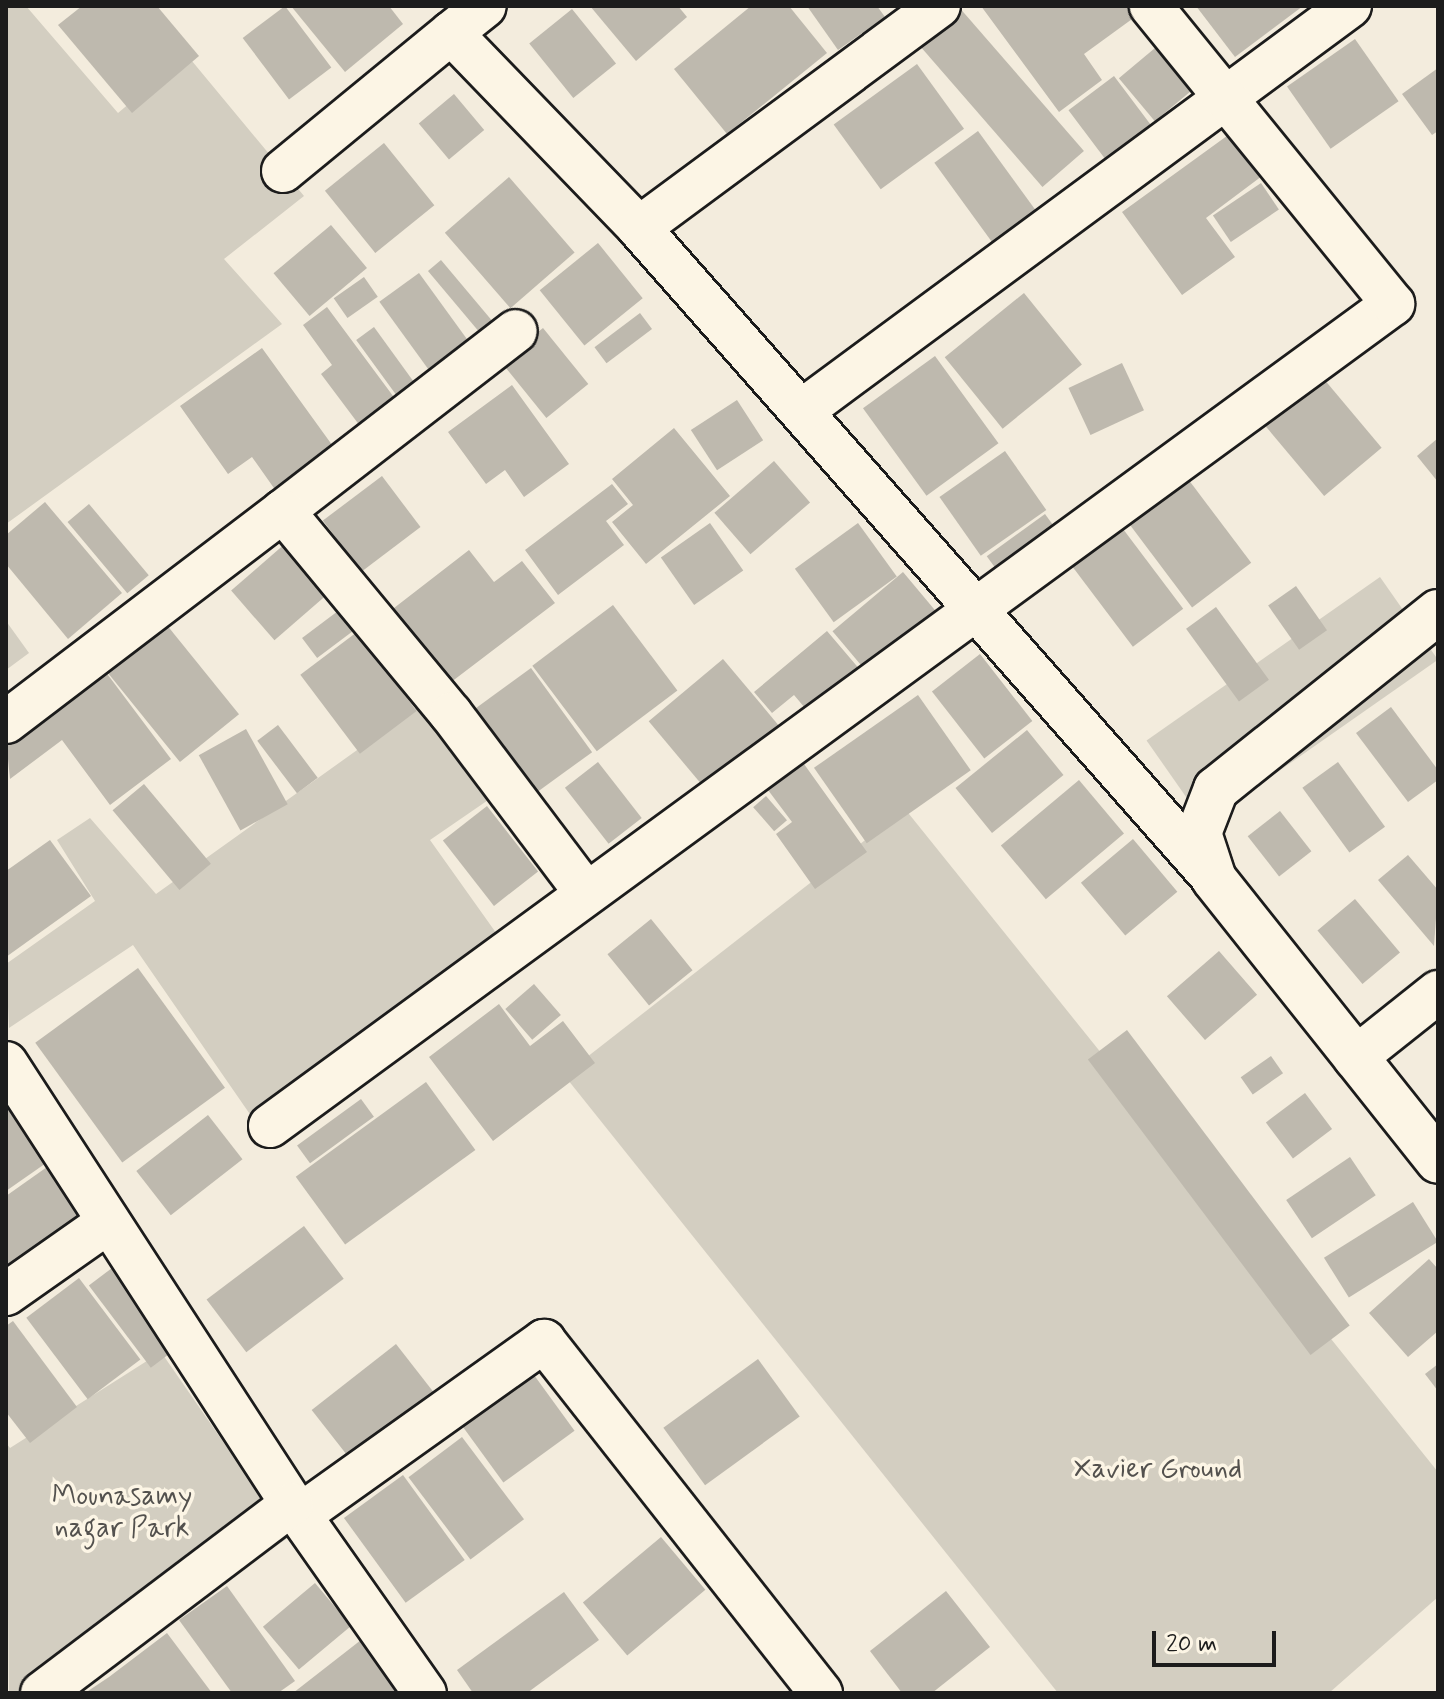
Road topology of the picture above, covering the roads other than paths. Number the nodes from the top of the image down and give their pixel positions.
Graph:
1 (485, 6) edge
2 (939, 6) edge
3 (1151, 6) edge
4 (1350, 6) edge
5 (451, 33) junction
6 (1225, 100) junction
7 (283, 171) dead end
8 (639, 228) junction
9 (516, 331) dead end
10 (803, 410) junction
11 (283, 511) junction
12 (978, 609) junction
13 (1438, 612) edge
14 (6, 722) edge
15 (1214, 879) junction
16 (586, 893) junction
17 (1438, 992) edge
18 (1355, 1058) junction
19 (6, 1063) edge
20 (270, 1126) dead end
21 (1438, 1161) edge
22 (107, 1223) junction
23 (6, 1294) edge
24 (296, 1509) junction
25 (42, 1693) edge
26 (425, 1693) edge
27 (821, 1693) edge

1 - 5 street
2 - 8 street
3 - 6 street
4 - 6 street
5 - 7 street
5 - 8 street
6 - 10 street
6 - 12 street
8 - 10 street
9 - 11 street
10 - 12 street
11 - 14 street
11 - 16 street
12 - 15 street
12 - 16 street
13 - 15 street
15 - 18 street
16 - 20 street
17 - 18 street
18 - 21 street
19 - 22 street
22 - 23 street
22 - 24 street
24 - 25 street
24 - 26 street
24 - 27 street

